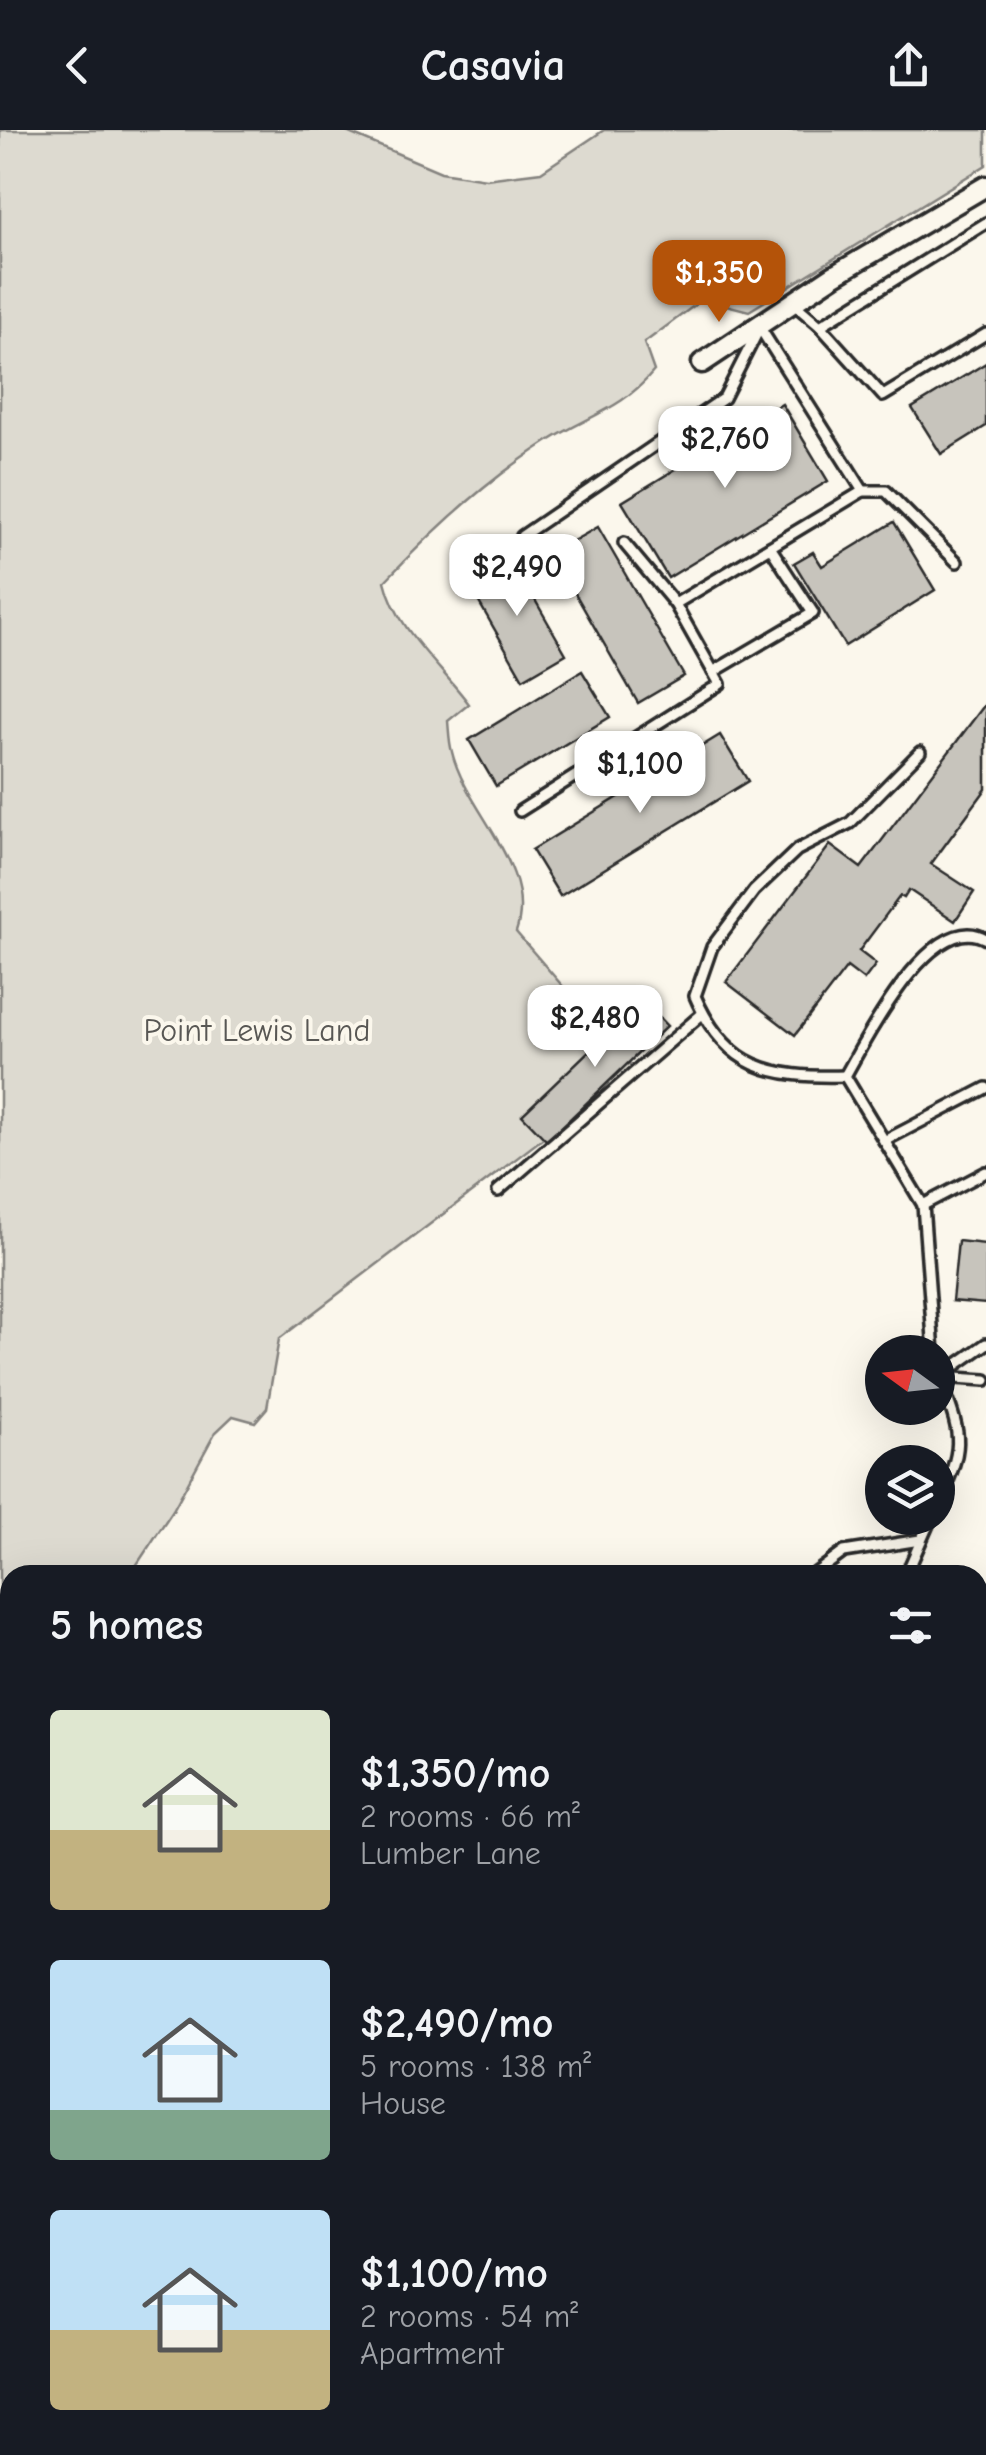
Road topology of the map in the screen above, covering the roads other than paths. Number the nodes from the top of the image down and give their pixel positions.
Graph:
1 (986, 186) edge
2 (986, 224) edge
3 (793, 303) junction
4 (820, 326) junction
5 (760, 328) junction
6 (986, 334) edge
7 (702, 363) dead end
8 (863, 491) junction
9 (522, 536) dead end
10 (624, 543) dead end
11 (770, 547) junction
12 (957, 562) dead end
13 (675, 604) junction
14 (713, 672) junction
15 (920, 752) dead end
16 (520, 810) dead end
17 (986, 939) edge
18 (702, 1014) junction
19 (845, 1076) junction
20 (986, 1088) edge
21 (884, 1141) junction
22 (986, 1172) edge
23 (498, 1191) dead end
24 (923, 1205) junction
25 (933, 1335) edge
26 (986, 1344) edge
27 (955, 1364) edge
28 (955, 1377) edge
29 (986, 1380) edge
30 (955, 1421) edge
31 (955, 1450) edge
32 (922, 1535) edge
33 (920, 1540) junction
34 (826, 1565) edge
35 (910, 1565) edge

1 - 3 street
2 - 4 lane
3 - 4 lane
3 - 5 street
4 - 6 lane
5 - 7 street
5 - 8 lane
5 - 9 lane
8 - 11 lane
8 - 12 lane
10 - 13 lane
11 - 13 lane
11 - 14 lane
13 - 14 lane
14 - 16 lane
15 - 18 lane
17 - 19 lane
18 - 19 lane
18 - 23 lane
19 - 21 lane
20 - 21 lane
21 - 24 lane
22 - 24 lane
24 - 25 lane
26 - 27 lane
28 - 29 lane
30 - 31 lane
32 - 33 lane
33 - 34 lane
33 - 35 lane

